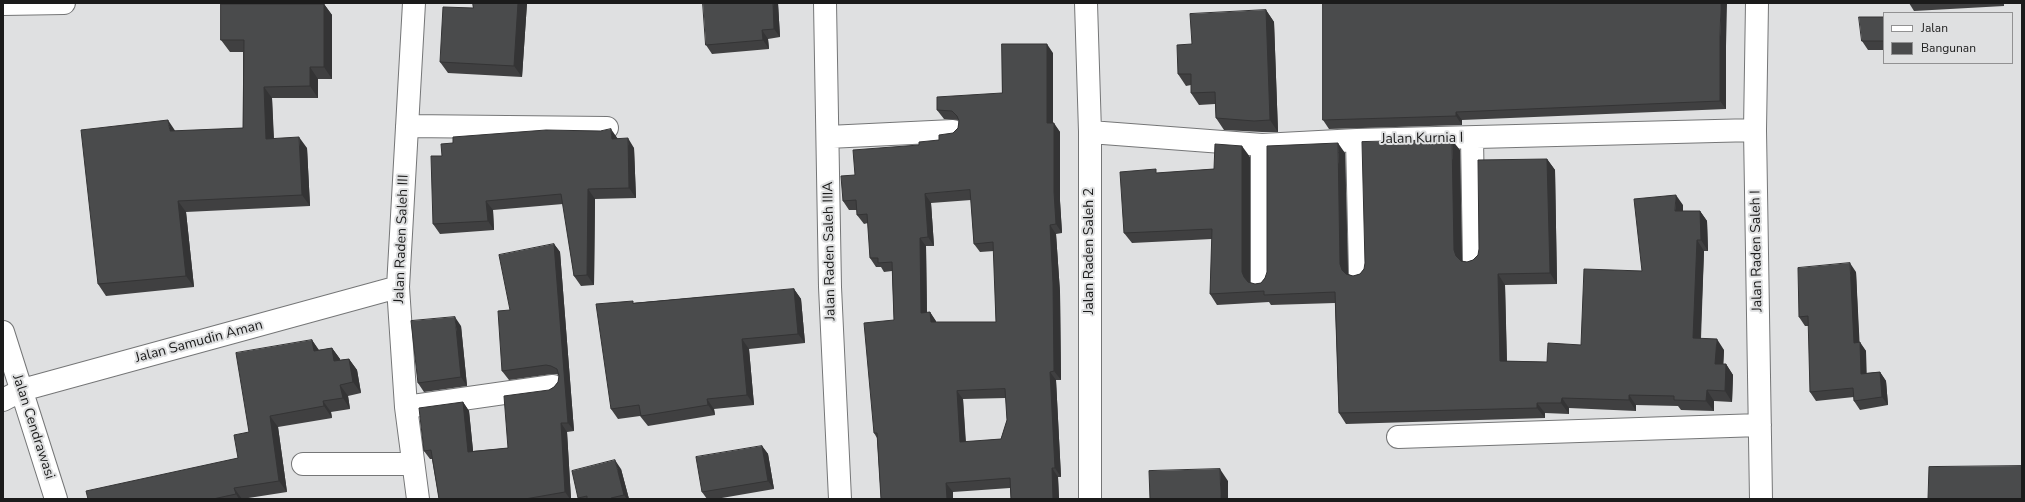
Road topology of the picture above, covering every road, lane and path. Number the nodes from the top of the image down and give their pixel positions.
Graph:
1 (64, 3) edge
2 (414, 3) edge
3 (825, 3) edge
4 (1086, 3) edge
5 (1757, 3) edge
6 (3, 4) edge
7 (407, 126) junction
8 (608, 128) edge
9 (1755, 130) junction
10 (953, 131) edge
11 (1090, 132) junction
12 (828, 137) junction
13 (1472, 138) junction
14 (1357, 140) junction
15 (1262, 145) junction
16 (1474, 260) edge
17 (1360, 274) edge
18 (1262, 282) edge
19 (398, 287) junction
20 (3, 332) edge
21 (553, 386) edge
22 (12, 395) edge
23 (406, 407) junction
24 (1760, 425) junction
25 (1398, 437) dead end
26 (303, 464) dead end
27 (412, 464) junction
28 (56, 499) edge
29 (418, 499) edge
30 (840, 499) edge
31 (1090, 499) edge
32 (1761, 499) edge

1 - 6 street
2 - 7 street, Jalan Raden Saleh III
3 - 12 street, Jalan Raden Saleh IIIA
4 - 11 street, Jalan Raden Saleh 2
5 - 9 street, Jalan Raden Saleh I
7 - 8 street
7 - 19 street, Jalan Raden Saleh III
9 - 13 street, Jalan Kurnia I
9 - 24 street, Jalan Raden Saleh I
10 - 12 street
11 - 15 street, Jalan Kurnia I
11 - 31 street, Jalan Raden Saleh 2
12 - 30 street, Jalan Raden Saleh IIIA
13 - 14 street, Jalan Kurnia I
13 - 16 street
14 - 15 street, Jalan Kurnia I
14 - 17 street
15 - 18 street
19 - 22 street, Jalan Samudin Aman
19 - 23 street, Jalan Raden Saleh III
20 - 22 street, Jalan Cendrawasi
21 - 23 street
22 - 28 street, Jalan Cendrawasi
23 - 27 street, Jalan Raden Saleh III
24 - 25 street
24 - 32 street, Jalan Raden Saleh I
26 - 27 street
27 - 29 street, Jalan Raden Saleh III

